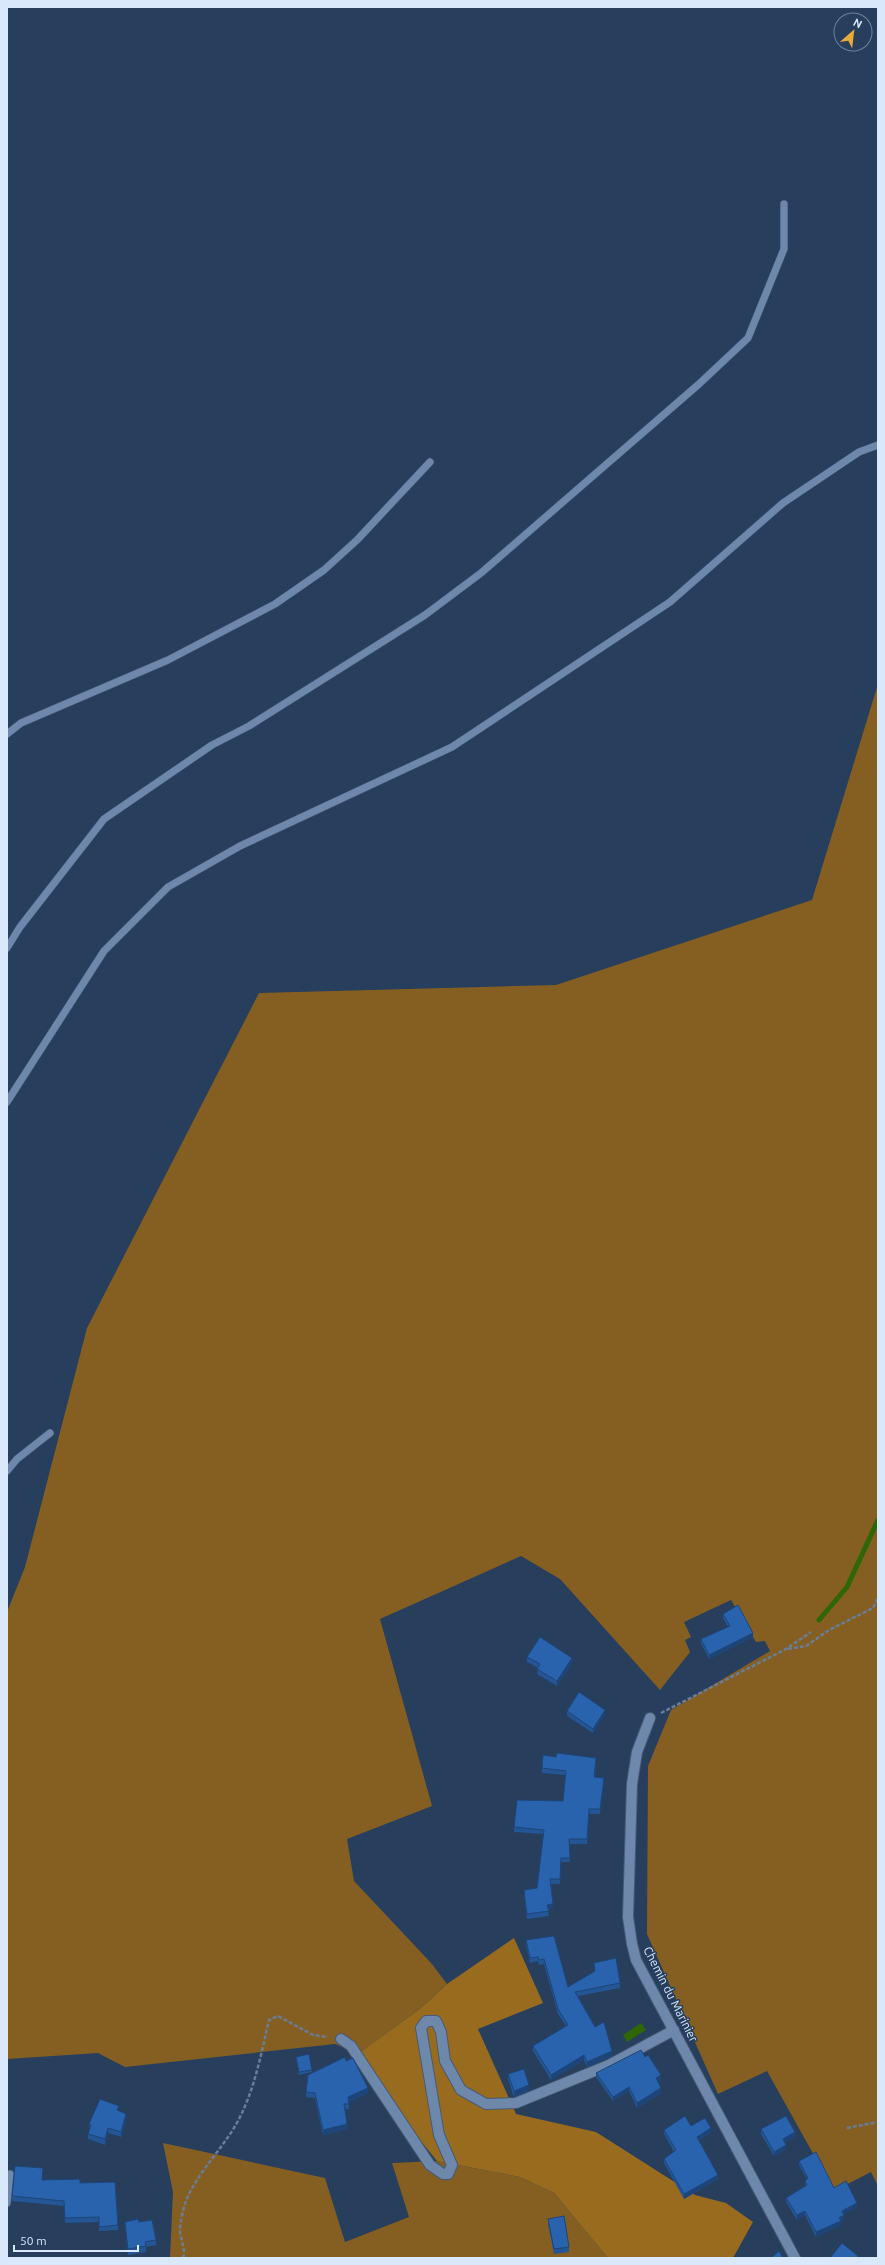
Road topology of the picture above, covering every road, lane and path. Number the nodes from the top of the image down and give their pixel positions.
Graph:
1 (784, 204) dead end
2 (878, 445) edge
3 (430, 462) dead end
4 (7, 734) edge
5 (7, 948) edge
6 (7, 1102) edge
7 (50, 1433) dead end
8 (7, 1471) edge
9 (878, 1598) edge
10 (811, 1632) dead end
11 (786, 1649) junction
12 (650, 1718) joint
13 (674, 2030) junction
14 (341, 2039) joint
15 (878, 2122) edge
16 (847, 2128) dead end
17 (10, 2174) dead end
18 (7, 2203) edge
19 (183, 2258) edge
20 (795, 2258) edge

1 - 5 lane
2 - 6 lane
3 - 4 lane
7 - 8 lane
9 - 11 path
10 - 11 path
11 - 12 path
12 - 13 street, Chemin du Marinier
13 - 14 street
13 - 20 street, Chemin du Marinier
14 - 19 path
15 - 16 path
17 - 18 lane

